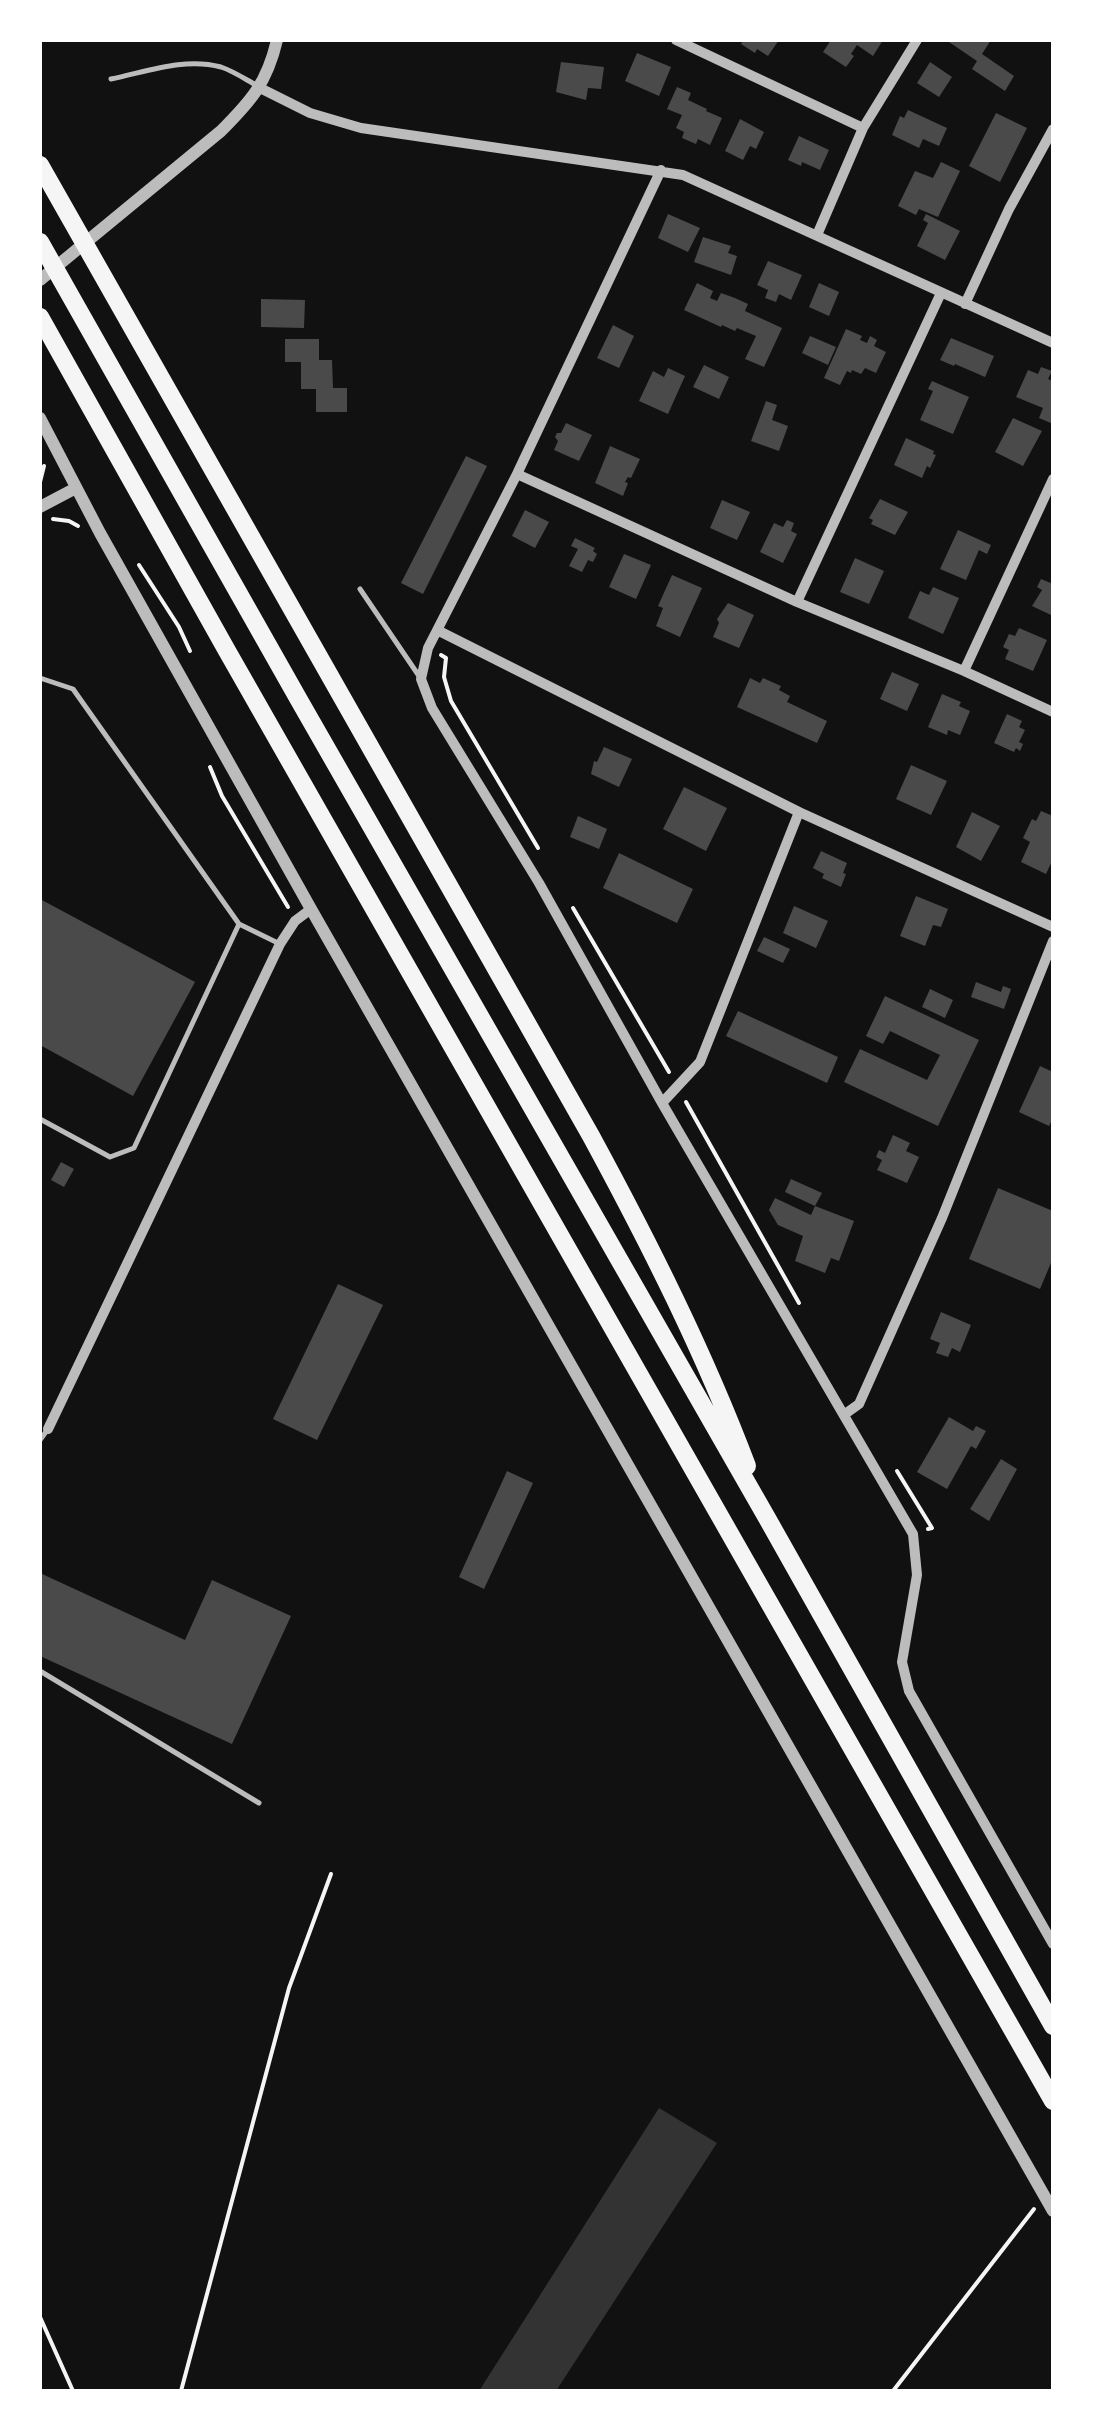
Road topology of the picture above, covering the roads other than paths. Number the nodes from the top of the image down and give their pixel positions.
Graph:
1 (277, 40) edge
2 (676, 40) edge
3 (917, 40) edge
4 (110, 78) dead end
5 (260, 88) junction
6 (863, 128) junction
7 (1053, 129) edge
8 (40, 165) edge
9 (661, 170) junction
10 (816, 236) junction
11 (40, 242) edge
12 (40, 280) edge
13 (941, 293) junction
14 (965, 304) junction
15 (40, 316) edge
16 (1053, 343) edge
17 (40, 418) edge
18 (517, 474) junction
19 (1053, 479) edge
20 (76, 488) junction
21 (40, 508) edge
22 (360, 589) dead end
23 (797, 602) junction
24 (438, 631) junction
25 (964, 671) junction
26 (40, 678) edge
27 (421, 679) junction
28 (1053, 712) edge
29 (799, 812) junction
30 (311, 908) junction
31 (239, 924) junction
32 (1053, 927) edge
33 (1053, 940) edge
34 (280, 944) junction
35 (662, 1103) junction
36 (40, 1119) edge
37 (845, 1414) junction
38 (48, 1429) joint
39 (40, 1440) edge
40 (767, 1518) junction
41 (40, 1671) edge
42 (260, 1803) dead end
43 (1053, 1944) edge
44 (1053, 2026) edge
45 (1053, 2101) edge
46 (1053, 2211) edge

1 - 5 street
2 - 6 street
3 - 6 street
4 - 5 lane
5 - 9 street
5 - 12 street
6 - 10 street
7 - 14 street
8 - 40 highway
9 - 10 street
9 - 18 street
10 - 13 street
11 - 40 highway
13 - 14 street
13 - 23 street
14 - 16 street
15 - 45 highway
17 - 20 street
18 - 23 street
18 - 24 street
19 - 25 street
20 - 21 street
20 - 30 street
22 - 27 lane
23 - 25 street
24 - 27 street
24 - 29 street
25 - 28 street
26 - 31 lane
27 - 35 street
29 - 32 street
29 - 35 street
30 - 34 street
30 - 46 street
31 - 34 lane
31 - 36 lane
33 - 37 street
34 - 38 street
35 - 37 street
37 - 43 street
38 - 39 lane
40 - 44 highway
41 - 42 lane

